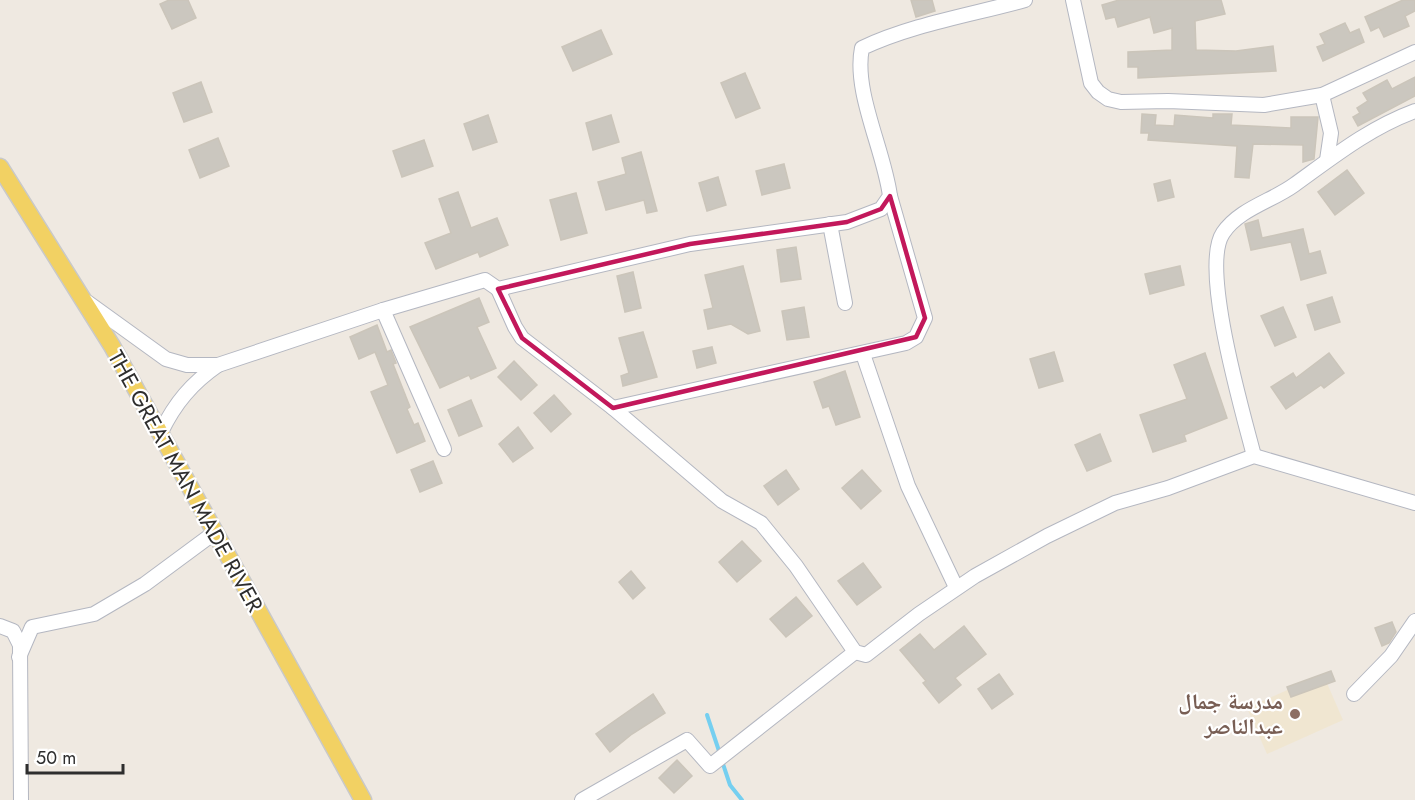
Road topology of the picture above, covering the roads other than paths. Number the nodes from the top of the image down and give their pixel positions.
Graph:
1 (1025, 0) edge
2 (1073, 0) edge
3 (1415, 52) edge
4 (1322, 95) junction
5 (1415, 111) edge
6 (1327, 160) junction
7 (0, 167) edge
8 (890, 196) junction
9 (830, 224) junction
10 (498, 289) junction
11 (81, 297) junction
12 (845, 303) dead end
13 (383, 310) junction
14 (863, 354) junction
15 (219, 365) junction
16 (613, 408) junction
17 (161, 432) junction
18 (444, 449) dead end
19 (1254, 456) junction
20 (1415, 503) edge
21 (214, 533) junction
22 (954, 583) dead end
23 (1415, 621) edge
24 (0, 626) edge
25 (855, 652) junction
26 (20, 657) junction
27 (1354, 694) dead end
28 (21, 800) edge
29 (363, 800) edge
30 (582, 800) edge

1 - 8 street
2 - 4 street
3 - 4 street
4 - 6 street
5 - 6 street
6 - 19 street
7 - 11 main road, THE GREAT MAN MADE RIVER
8 - 9 street
8 - 14 street
9 - 10 street
9 - 12 street
10 - 13 street
10 - 16 street
11 - 15 street
11 - 17 main road, THE GREAT MAN MADE RIVER
13 - 15 street
13 - 18 street
14 - 16 street
14 - 22 street
15 - 17 street
16 - 25 street
17 - 21 main road, THE GREAT MAN MADE RIVER
19 - 20 street
19 - 25 street
21 - 26 street
21 - 29 main road, THE GREAT MAN MADE RIVER
23 - 27 street
24 - 26 street
25 - 30 street
26 - 28 street

